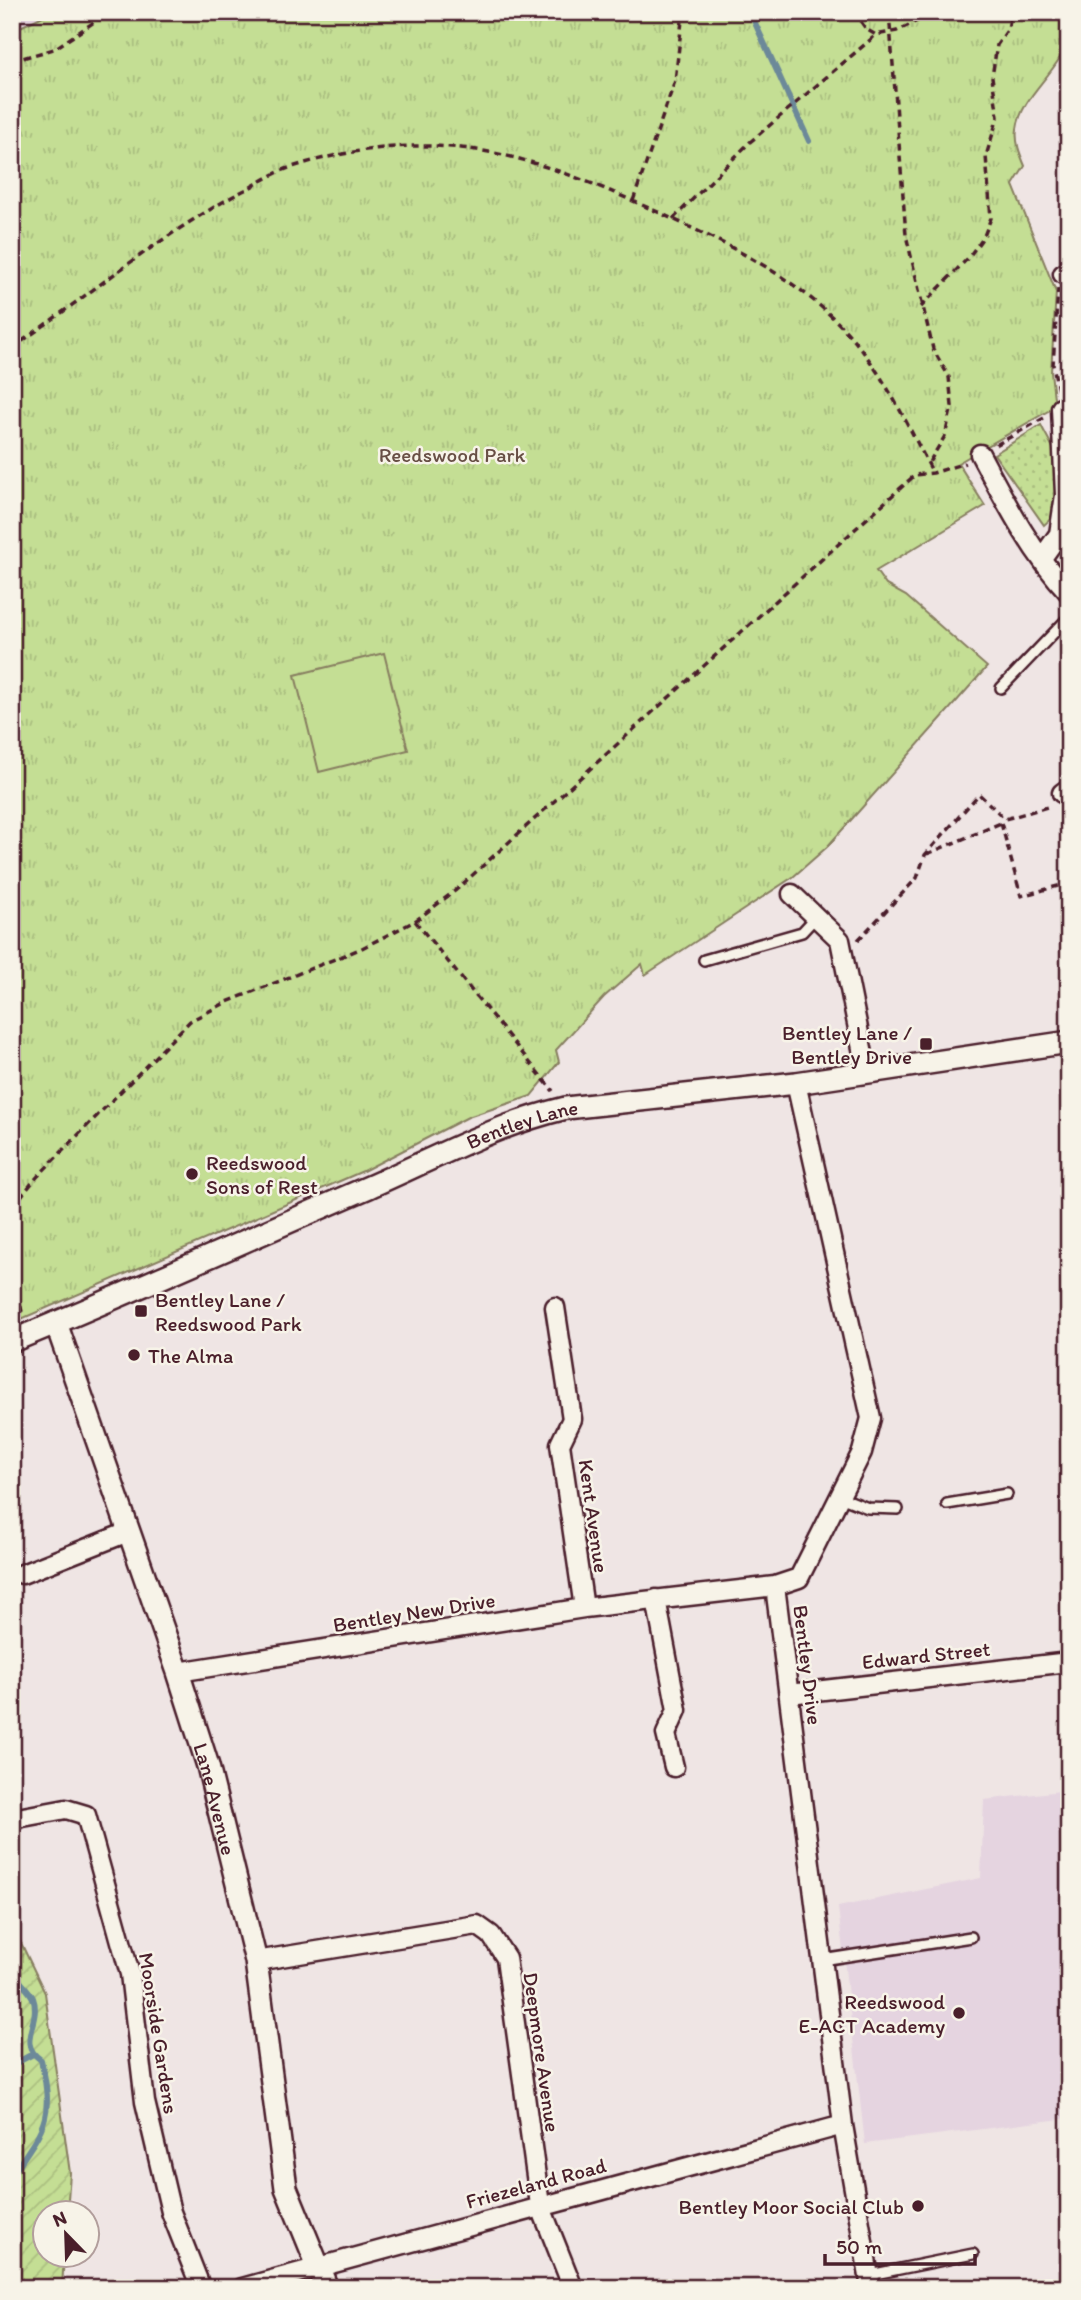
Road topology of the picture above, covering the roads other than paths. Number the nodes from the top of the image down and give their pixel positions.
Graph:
1 (1061, 408) road end
2 (980, 454) road end
3 (1042, 558) junction
4 (1069, 593) edge
5 (1069, 617) edge
6 (1001, 688) dead end
7 (792, 894) dead end
8 (816, 917) junction
9 (704, 960) dead end
10 (1069, 1042) edge
11 (867, 1073) junction
12 (796, 1083) junction
13 (555, 1307) dead end
14 (56, 1323) junction
15 (20, 1338) edge
16 (1007, 1494) dead end
17 (840, 1497) junction
18 (947, 1504) dead end
19 (898, 1509) dead end
20 (128, 1532) junction
21 (22, 1574) dead end
22 (775, 1586) junction
23 (656, 1599) junction
24 (584, 1608) junction
25 (1069, 1662) edge
26 (178, 1672) junction
27 (789, 1694) junction
28 (674, 1767) dead end
29 (12, 1819) edge
30 (971, 1937) dead end
31 (822, 1960) junction
32 (256, 1961) junction
33 (843, 2125) junction
34 (540, 2205) junction
35 (964, 2245) dead end
36 (317, 2265) junction
37 (870, 2281) edge
38 (201, 2288) edge
39 (242, 2288) edge
40 (327, 2288) edge
41 (573, 2288) edge

1 - 3 street
2 - 3 street
3 - 4 street
5 - 6 lane
7 - 8 street
8 - 9 lane
8 - 11 street
10 - 11 street, Bentley Lane
11 - 12 street, Bentley Lane
12 - 14 street, Bentley Lane
12 - 17 street, Bentley Drive
13 - 24 street, Kent Avenue
14 - 15 street, Bentley Lane
14 - 20 street, Lane Avenue
16 - 18 lane
17 - 19 lane
17 - 22 street, Bentley Drive
20 - 21 street
20 - 26 street, Lane Avenue
22 - 23 street, Bentley New Drive
22 - 27 street, Bentley Drive
23 - 24 street, Bentley New Drive
23 - 28 street
24 - 26 street, Bentley New Drive
25 - 27 street, Edward Street
26 - 32 street, Lane Avenue
27 - 31 street, Bentley Drive
29 - 38 street, Moorside Gardens
30 - 31 lane
31 - 33 street, Bentley Drive
32 - 34 street, Deepmore Avenue
32 - 36 street, Lane Avenue
33 - 34 street, Friezeland Road
33 - 37 street, Bentley Drive
34 - 36 street, Friezeland Road
34 - 41 street, Deepmore Avenue
35 - 37 lane
36 - 39 street, Friezeland Road
36 - 40 street, Lane Avenue

